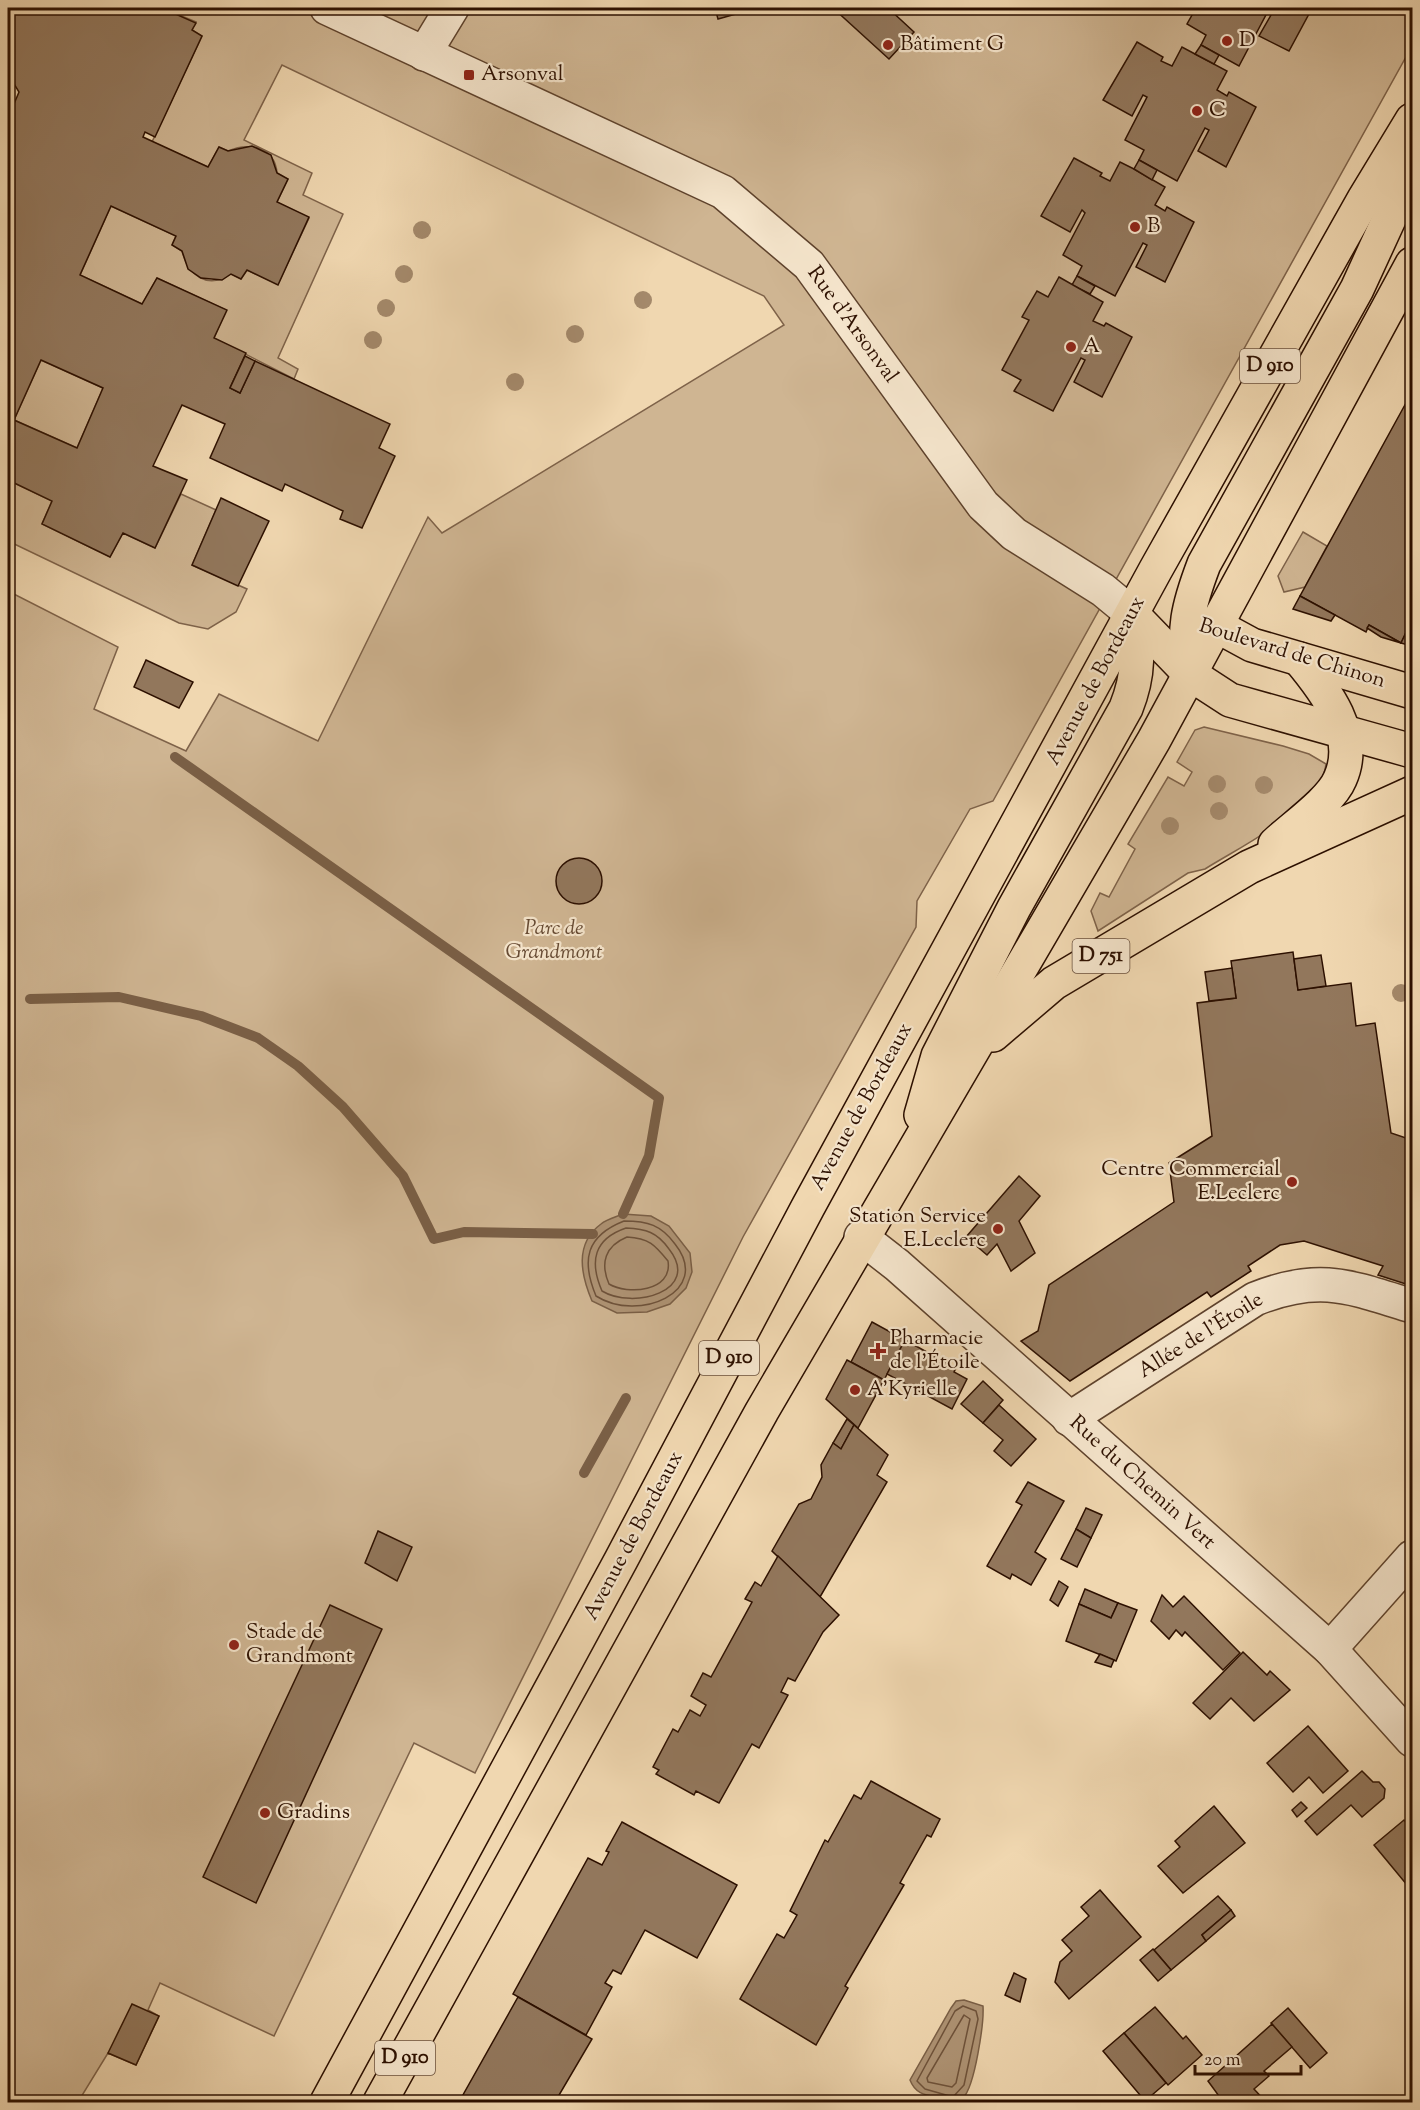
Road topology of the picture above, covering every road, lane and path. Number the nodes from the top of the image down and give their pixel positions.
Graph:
1 (327, 8) edge
2 (452, 8) edge
3 (424, 54) junction
4 (1413, 120) edge
5 (1413, 169) edge
6 (1413, 264) edge
7 (1132, 614) junction
8 (1201, 624) junction
9 (1299, 659) junction
10 (1190, 674) junction
11 (1413, 692) edge
12 (1344, 732) junction
13 (1413, 752) edge
14 (1413, 793) edge
15 (1249, 867) junction
16 (966, 1061) junction
17 (910, 1155) junction
18 (861, 1237) junction
19 (1413, 1306) edge
20 (1069, 1419) junction
21 (1413, 1557) edge
22 (1330, 1649) junction
23 (1413, 1740) edge
24 (327, 2103) edge
25 (380, 2103) edge

1 - 3 street, Rue d'Arsonval
2 - 3 street
3 - 7 street, Rue d'Arsonval
4 - 7 main road, Avenue de Bordeaux / D 910
5 - 8 main road
6 - 8 main road, D 910
7 - 8 main road, Boulevard de Chinon
7 - 10 main road, Boulevard de Chinon
7 - 17 main road
7 - 24 main road, Avenue de Bordeaux / D 910
8 - 9 main road, Boulevard de Chinon
8 - 10 main road, D 910
9 - 11 main road, Boulevard de Chinon
9 - 12 main road, D 751
10 - 12 main road, Boulevard de Chinon
10 - 16 main road, D 910
12 - 13 main road, Boulevard de Chinon
12 - 15 main road, D 751
14 - 15 main road, D 751
15 - 16 main road, D 751
16 - 17 main road, D 910
17 - 18 main road, D 910
18 - 20 street, Rue du Chemin Vert
18 - 25 main road, D 910
19 - 20 street, Allée de l'Étoile
20 - 22 street, Rue du Chemin Vert
21 - 22 street
22 - 23 street, Rue du Chemin Vert

